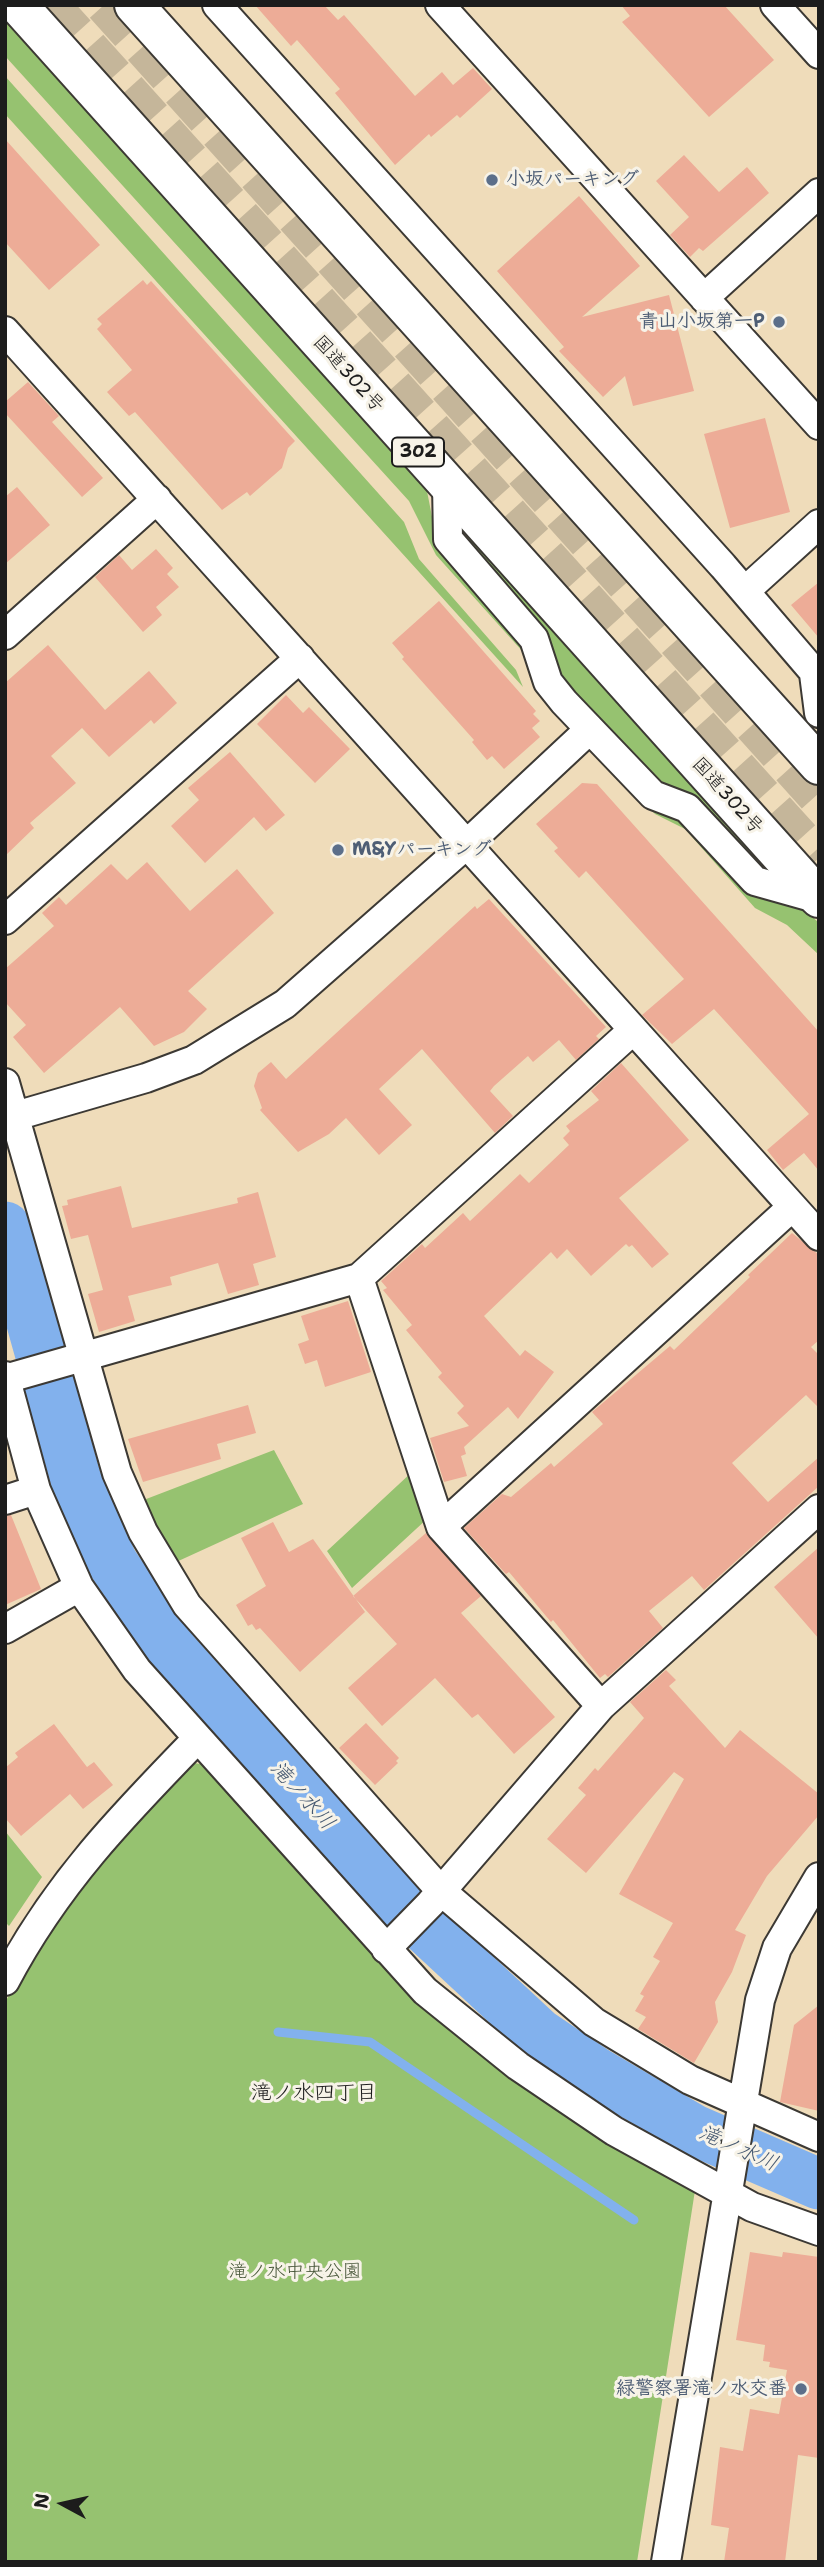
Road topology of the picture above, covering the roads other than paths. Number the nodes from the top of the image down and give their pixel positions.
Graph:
1 (18, 5) edge
2 (134, 5) edge
3 (217, 5) edge
4 (440, 5) edge
5 (775, 5) edge
6 (819, 54) edge
7 (819, 192) edge
8 (704, 298) junction
9 (7, 337) edge
10 (819, 425) edge
11 (447, 484) junction
12 (157, 499) junction
13 (819, 524) edge
14 (745, 592) junction
15 (5, 635) edge
16 (300, 658) junction
17 (817, 676) edge
18 (819, 713) edge
19 (589, 730) junction
20 (819, 765) edge
21 (467, 844) junction
22 (819, 898) edge
23 (5, 920) edge
24 (632, 1031) junction
25 (5, 1083) edge
26 (10, 1117) edge
27 (792, 1207) junction
28 (819, 1237) edge
29 (359, 1278) junction
30 (85, 1356) junction
31 (21, 1374) edge
32 (36, 1490) junction
33 (5, 1500) edge
34 (819, 1509) edge
35 (441, 1527) junction
36 (79, 1587) junction
37 (5, 1629) edge
38 (601, 1706) junction
39 (197, 1739) junction
40 (819, 1877) edge
41 (414, 1920) junction
42 (5, 1981) edge
43 (742, 2104) junction
44 (819, 2137) edge
45 (726, 2193) junction
46 (819, 2231) edge
47 (666, 2562) edge

1 - 11 highway, 国道302号 / 302
2 - 20 highway
3 - 14 street
4 - 8 street
5 - 6 street
7 - 8 street
8 - 10 street
9 - 12 street
11 - 19 street
11 - 22 highway, 国道302号 / 302
12 - 15 street
12 - 16 street
13 - 14 street
14 - 17 street
16 - 21 street
16 - 23 street
17 - 18 street
19 - 21 street
19 - 22 street
21 - 24 street
21 - 26 street
24 - 27 street
24 - 29 street
25 - 26 street
26 - 30 street
27 - 28 street
27 - 35 street
29 - 30 street
29 - 35 street
30 - 31 street
30 - 41 street
31 - 32 street
32 - 33 street
32 - 36 street
34 - 38 street
35 - 38 street
36 - 37 street
36 - 39 street
38 - 41 street
39 - 41 street
39 - 42 street
40 - 43 street
41 - 43 street
41 - 45 street
43 - 44 street
43 - 45 street
45 - 46 street
45 - 47 street

